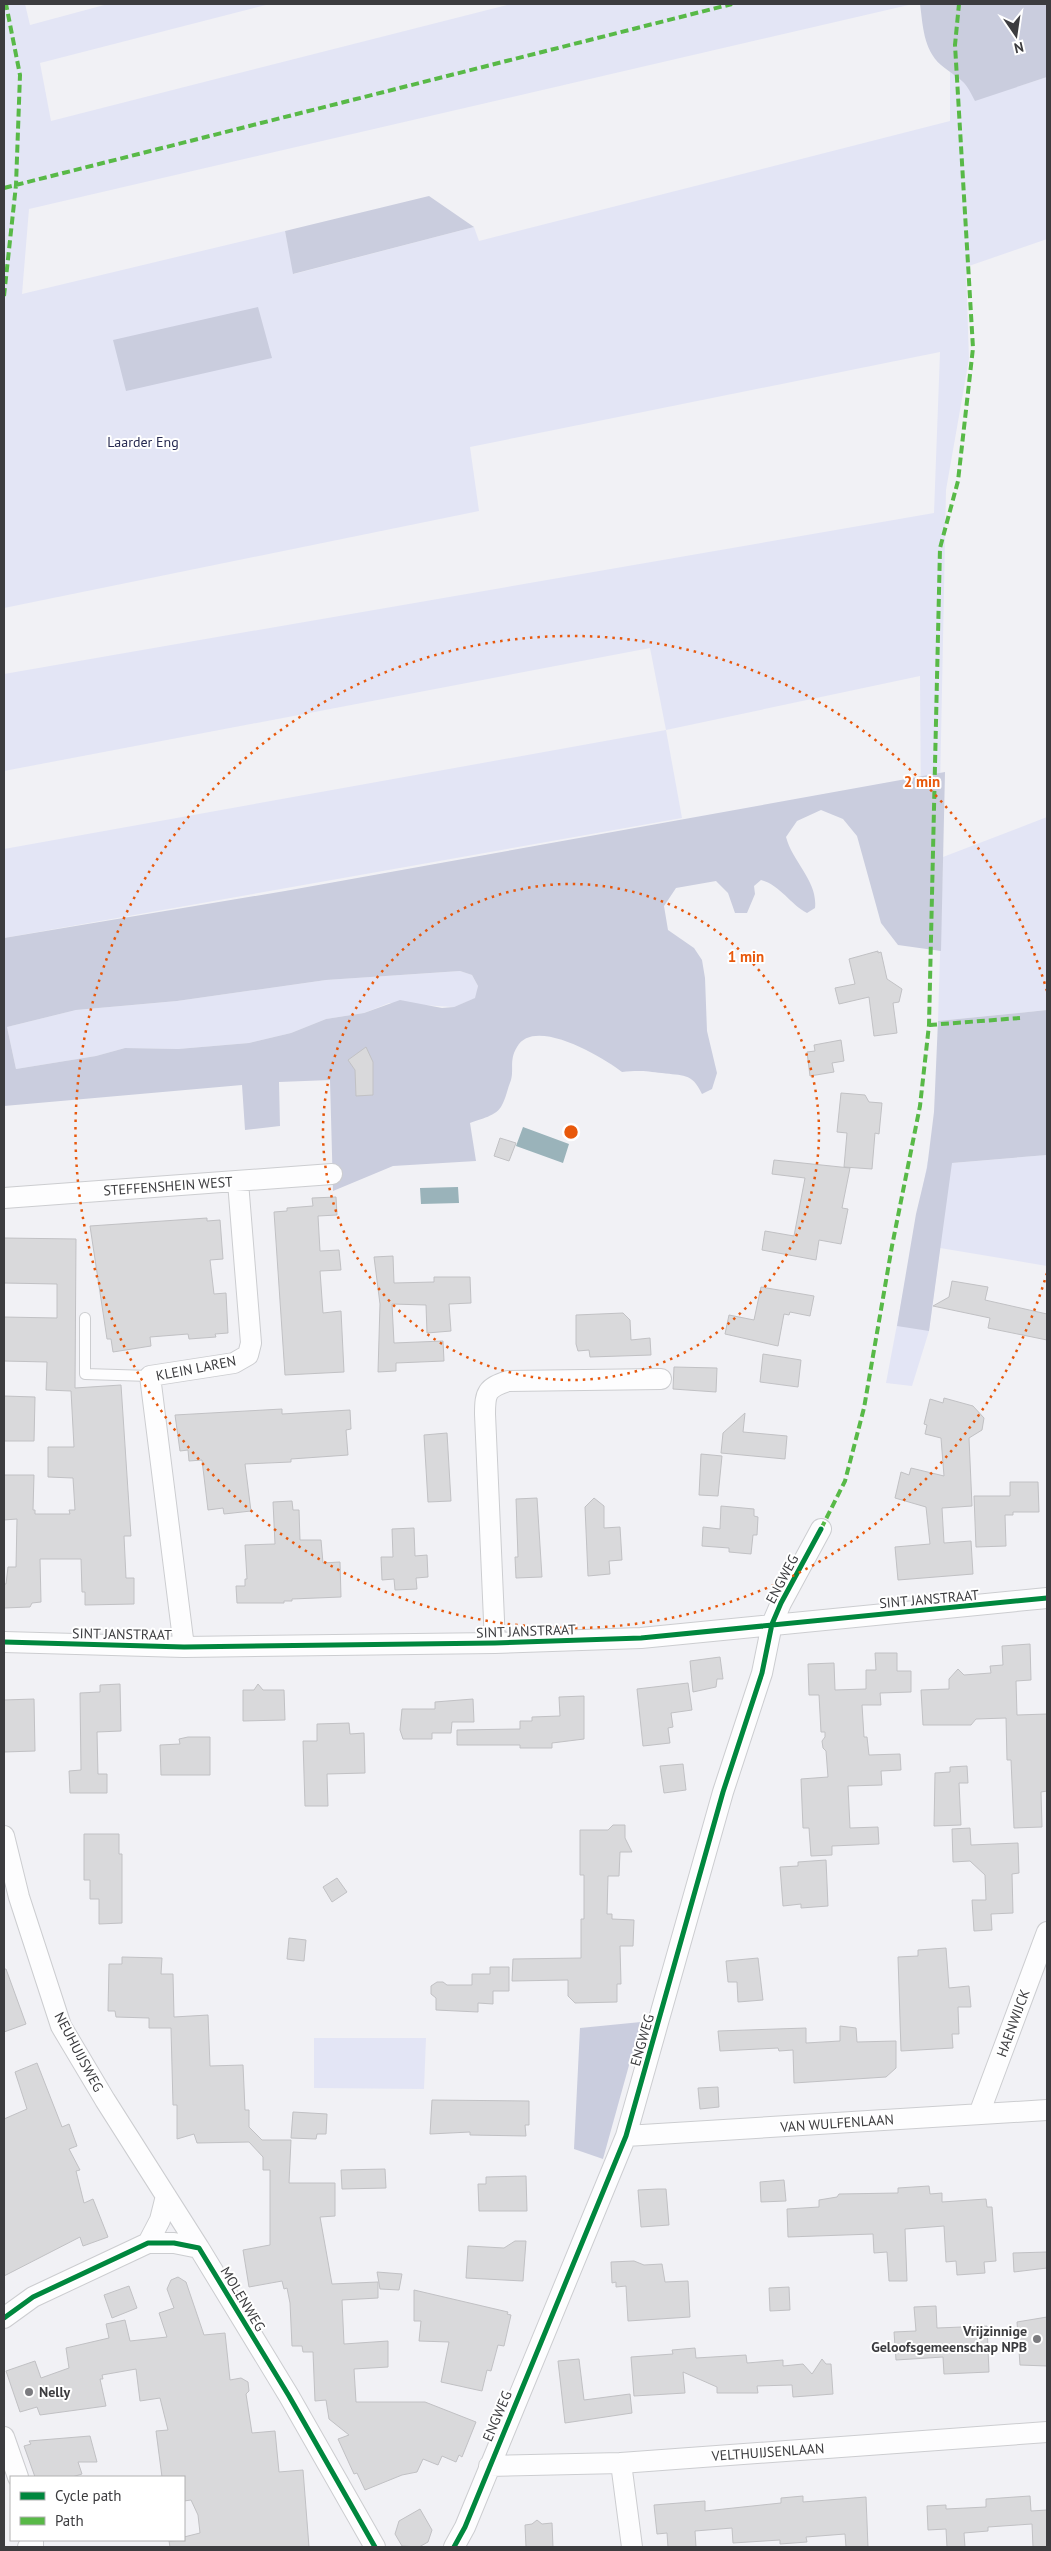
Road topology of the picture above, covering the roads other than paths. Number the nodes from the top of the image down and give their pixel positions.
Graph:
1 (332, 1174) dead end
2 (238, 1182) junction
3 (4, 1198) edge
4 (85, 1318) dead end
5 (150, 1376) junction
6 (661, 1380) dead end
7 (822, 1529) dead end
8 (1047, 1598) edge
9 (772, 1624) junction
10 (4, 1642) edge
11 (495, 1643) junction
12 (184, 1647) junction
13 (4, 1836) edge
14 (1047, 1932) edge
15 (1047, 2110) edge
16 (979, 2114) junction
17 (626, 2136) junction
18 (166, 2196) junction
19 (148, 2243) junction
20 (199, 2248) junction
21 (4, 2318) edge
22 (1047, 2432) edge
23 (4, 2437) edge
24 (621, 2463) junction
25 (489, 2466) junction
26 (18, 2476) edge
27 (375, 2547) edge
28 (454, 2547) edge
29 (632, 2547) edge

1 - 2 street, STEFFENSHEIN WEST
2 - 3 street, STEFFENSHEIN WEST
2 - 5 street, KLEIN LAREN
4 - 5 lane
5 - 12 street, KLEIN LAREN
6 - 11 street, SINT JANSTRAAT
7 - 9 street, ENGWEG
8 - 9 street, SINT JANSTRAAT
9 - 11 street, SINT JANSTRAAT
9 - 17 street, ENGWEG
10 - 12 street, SINT JANSTRAAT
11 - 12 street, SINT JANSTRAAT
13 - 18 street, NEUHUIJSWEG
14 - 16 street, HAENWIJCK
15 - 16 street, VAN WULFENLAAN
16 - 17 street, VAN WULFENLAAN
17 - 25 street, ENGWEG
18 - 19 street
18 - 20 street, NEUHUIJSWEG
19 - 20 street
19 - 21 street
20 - 27 street, MOLENWEG
22 - 24 street, VELTHUIJSENLAAN
23 - 26 street
24 - 25 street, VELTHUIJSENLAAN
24 - 29 street
25 - 28 street, ENGWEG

